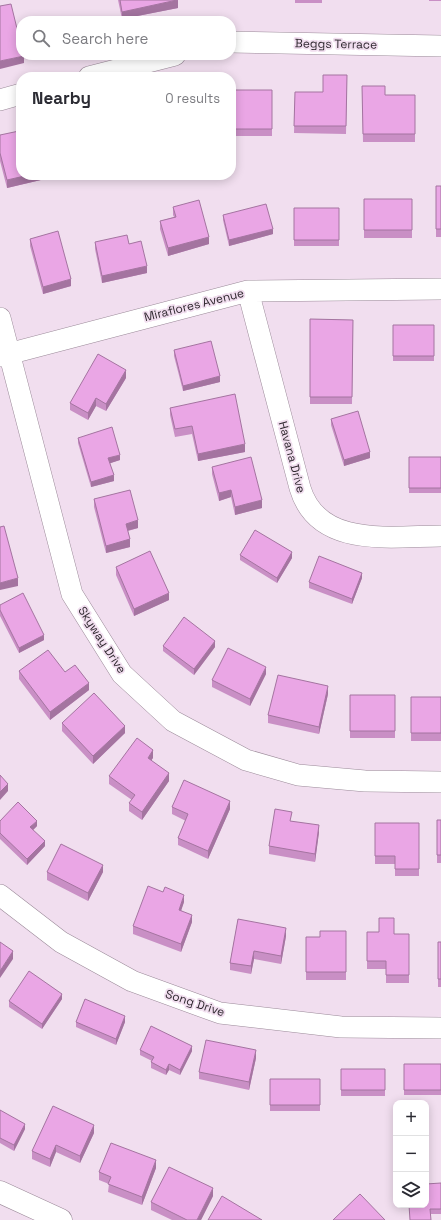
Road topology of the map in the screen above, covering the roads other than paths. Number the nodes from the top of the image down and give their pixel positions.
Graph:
1 (236, 42) edge
2 (441, 46) edge
3 (155, 60) edge
4 (109, 72) edge
5 (16, 95) edge
6 (0, 100) edge
7 (441, 289) edge
8 (248, 291) junction
9 (0, 318) edge
10 (5, 355) edge
11 (441, 536) edge
12 (441, 782) edge
13 (0, 895) edge
14 (441, 1028) edge
15 (0, 1192) edge
16 (61, 1220) edge

1 - 2 street, Beggs Terrace
3 - 4 street
5 - 6 street
7 - 8 street, Miraflores Avenue
8 - 10 street, Miraflores Avenue
8 - 11 street, Havana Drive
9 - 10 street, Skyway Drive
10 - 12 street, Skyway Drive
13 - 14 street, Song Drive
15 - 16 main road

